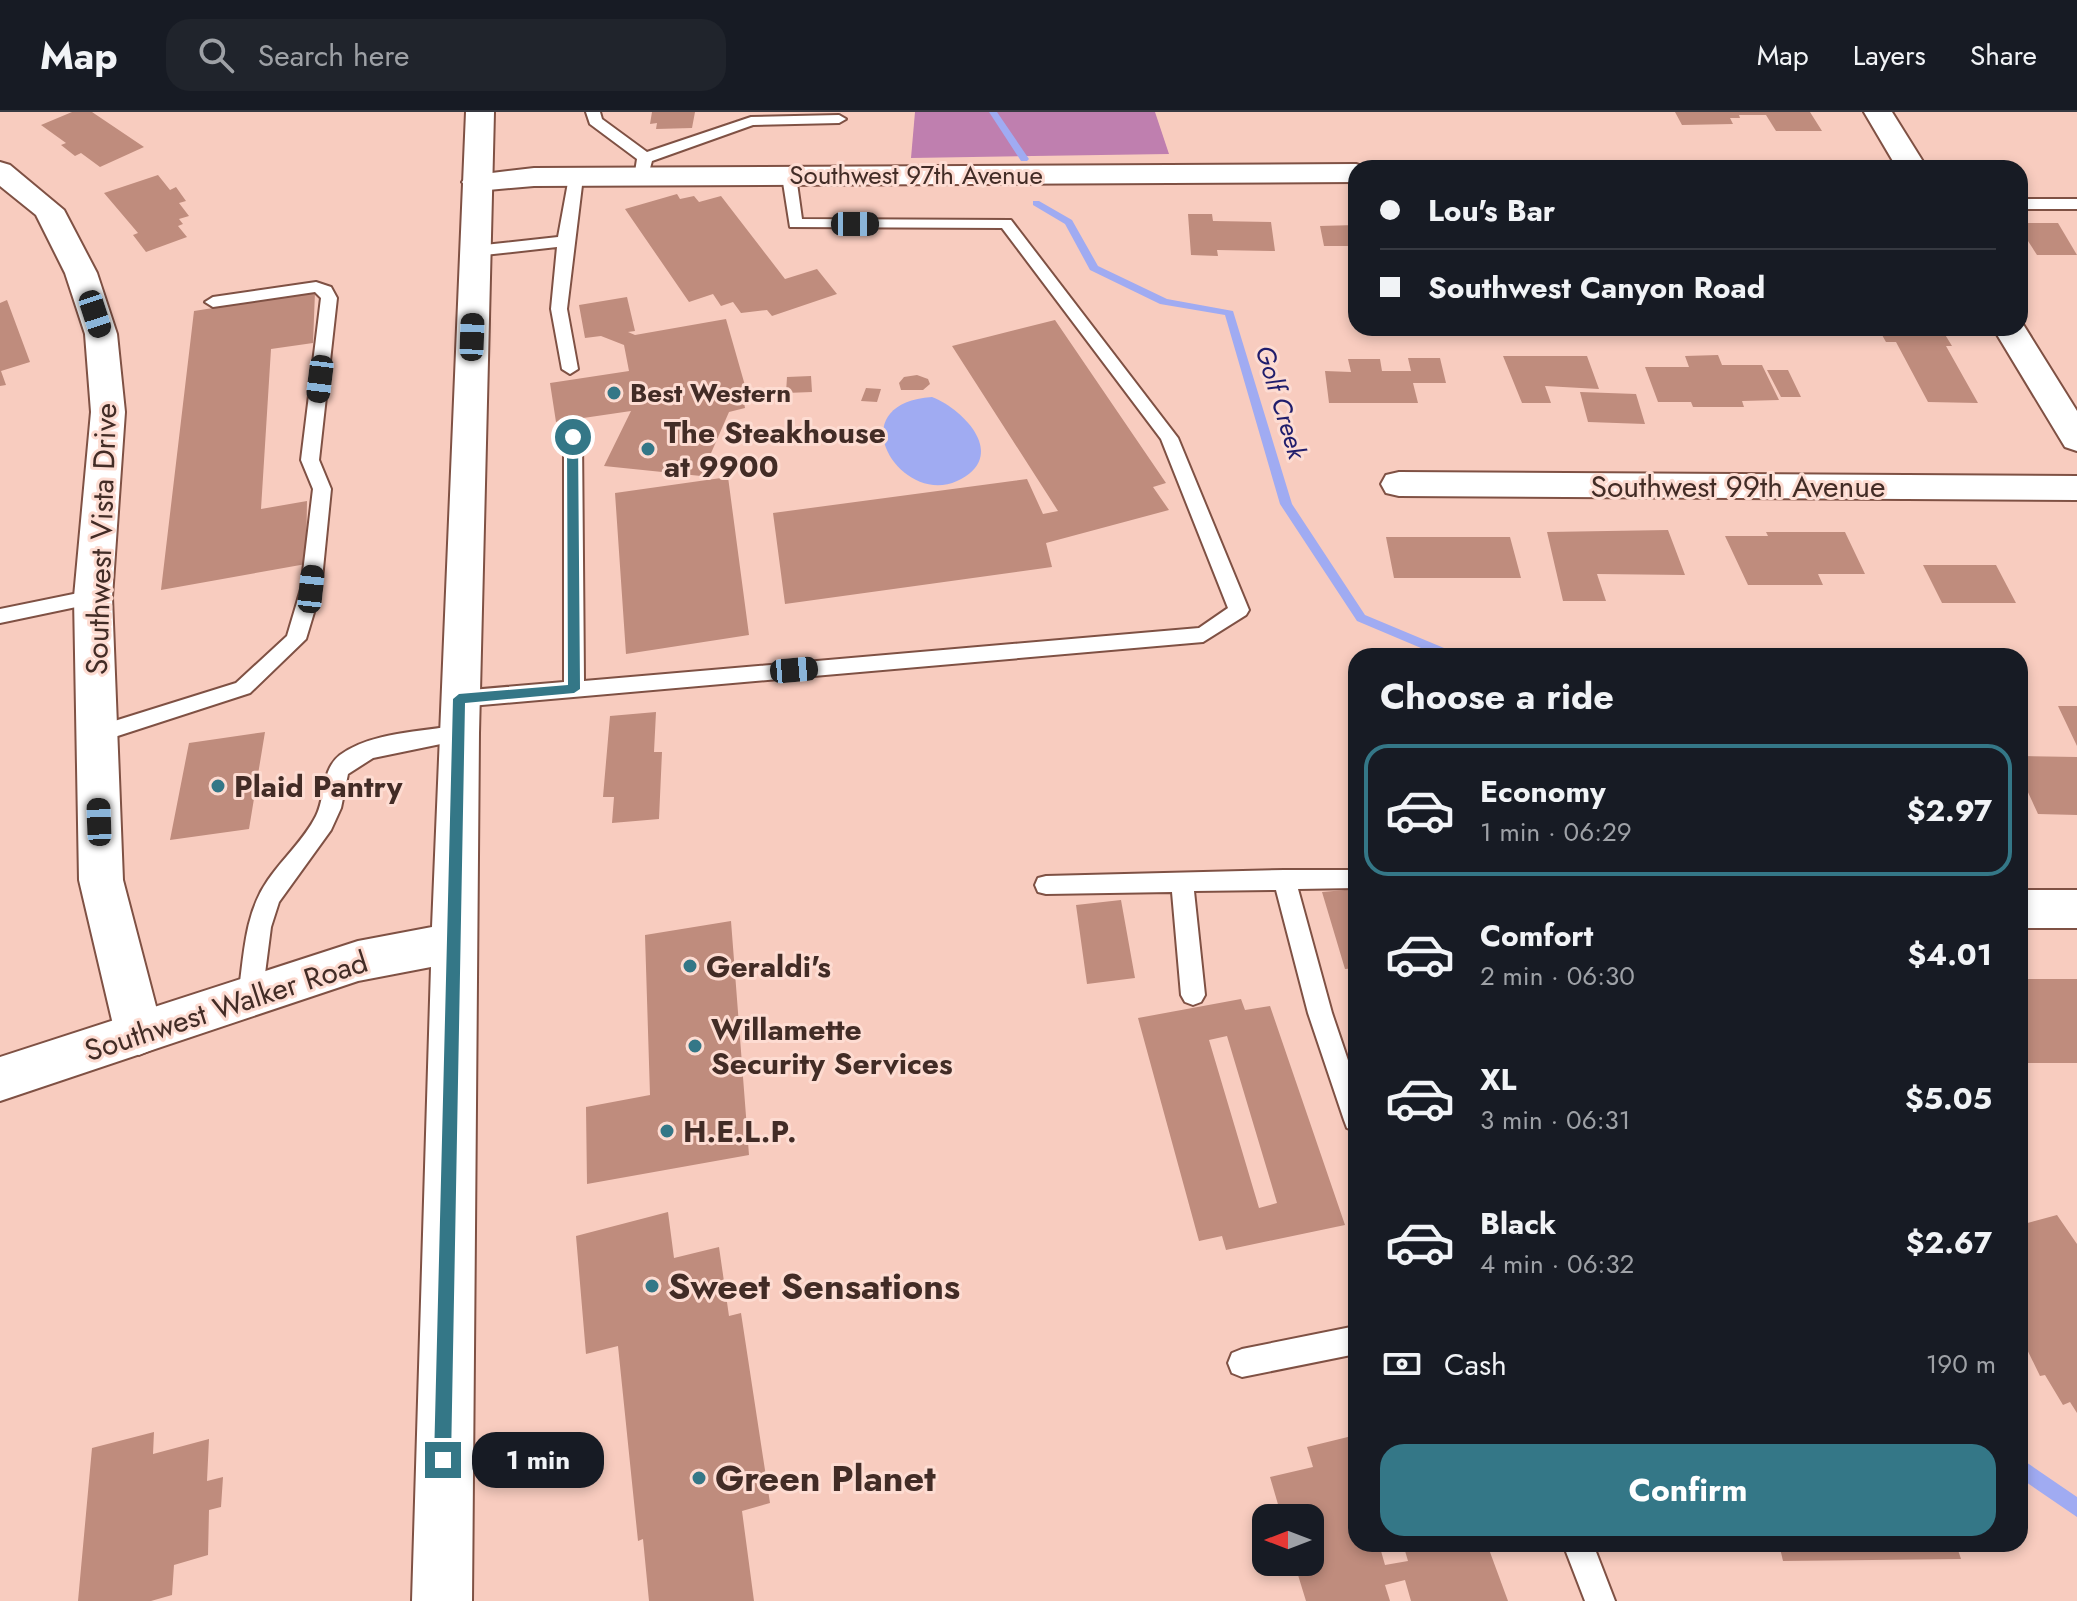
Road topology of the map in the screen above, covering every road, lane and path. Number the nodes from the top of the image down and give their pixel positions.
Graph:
1 (480, 112) edge
2 (593, 112) edge
3 (1878, 112) edge
4 (839, 119) dead end
5 (1907, 160) edge
6 (643, 168) junction
7 (0, 171) edge
8 (1348, 173) edge
9 (789, 176) junction
10 (576, 177) junction
11 (477, 182) junction
12 (2028, 204) edge
13 (2077, 204) edge
14 (565, 241) junction
15 (475, 251) junction
16 (213, 302) dead end
17 (2014, 336) edge
18 (570, 369) dead end
19 (573, 437) dead end
20 (2077, 439) edge
21 (1399, 484) dead end
22 (2077, 488) edge
23 (93, 597) junction
24 (0, 616) edge
25 (574, 689) junction
26 (458, 716) junction
27 (96, 735) junction
28 (1284, 879) junction
29 (1348, 879) edge
30 (1182, 881) junction
31 (1046, 885) dead end
32 (2028, 909) edge
33 (2077, 909) edge
34 (455, 942) junction
35 (1193, 995) dead end
36 (250, 997) junction
37 (139, 1033) junction
38 (0, 1079) edge
39 (1348, 1096) edge
40 (1348, 1342) edge
41 (1242, 1363) dead end
42 (1581, 1552) edge
43 (442, 1601) edge
44 (1600, 1601) edge

1 - 11 street
2 - 6 lane
3 - 5 street
4 - 6 lane
6 - 9 street, Southwest 97th Avenue
6 - 10 street, Southwest 97th Avenue
7 - 23 street, Southwest Vista Drive
8 - 9 street, Southwest 97th Avenue
9 - 25 lane
10 - 11 street, Southwest 97th Avenue
10 - 14 lane
11 - 15 street
12 - 13 lane
14 - 15 lane
14 - 18 lane
15 - 26 street
16 - 27 lane
17 - 20 street
19 - 25 lane
21 - 22 street, Southwest 99th Avenue
23 - 24 lane
23 - 27 street, Southwest Vista Drive
25 - 26 lane
26 - 34 street
26 - 36 lane
27 - 37 street, Southwest Vista Drive
28 - 29 lane
28 - 30 lane
28 - 39 lane
30 - 31 lane
30 - 35 lane
32 - 33 street
34 - 36 street, Southwest Walker Road
34 - 43 street
36 - 37 street, Southwest Walker Road
37 - 38 street, Southwest Walker Road
40 - 41 lane
42 - 44 lane

